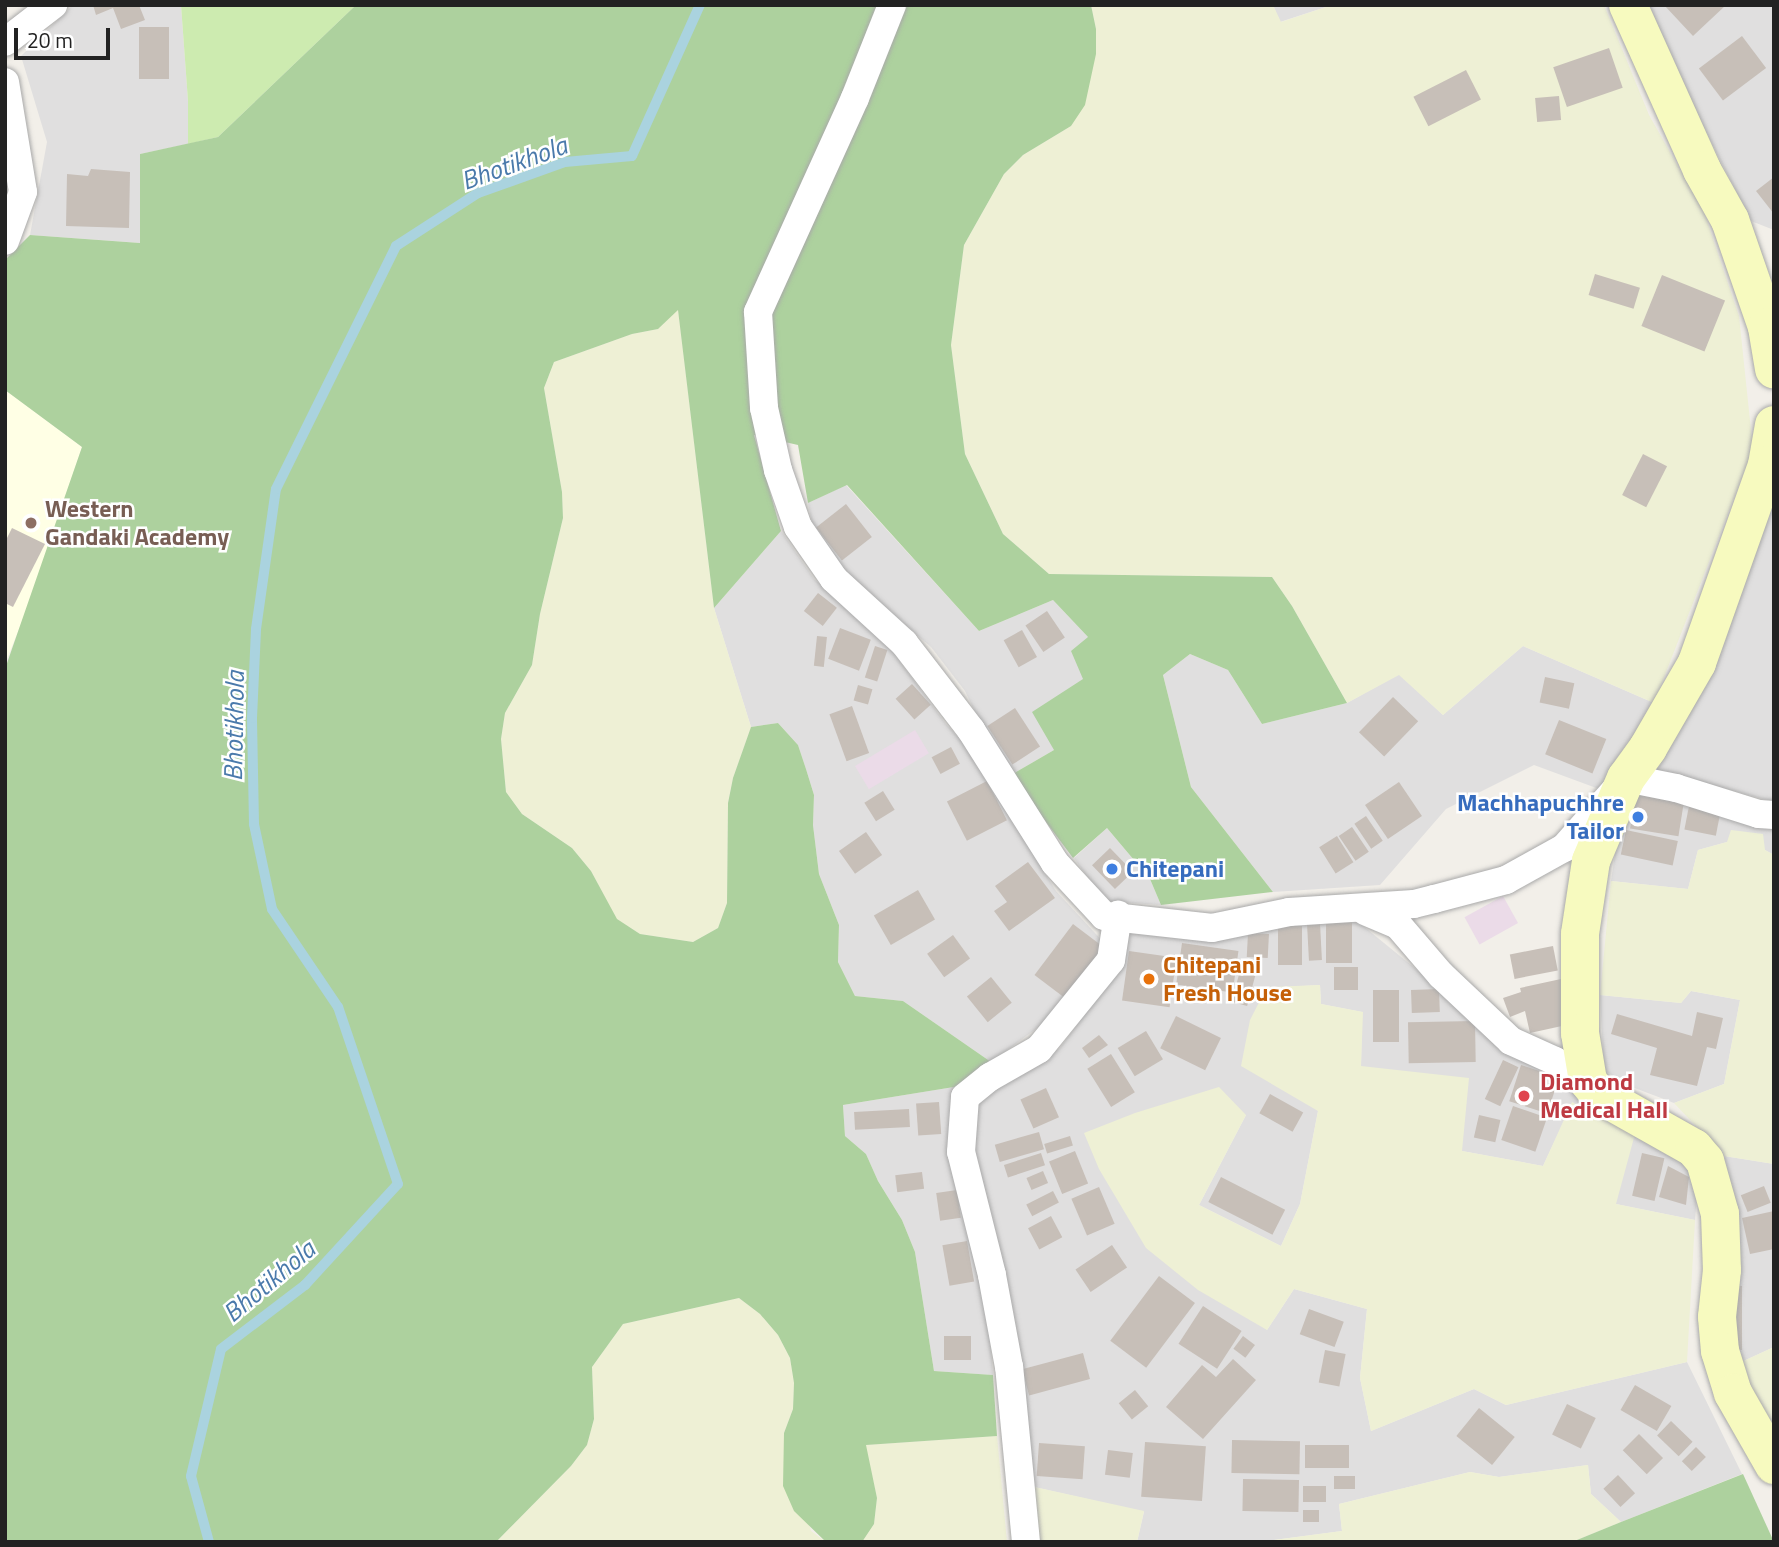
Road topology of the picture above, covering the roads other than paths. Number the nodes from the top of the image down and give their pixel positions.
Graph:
1 (53, 5) edge
2 (892, 5) edge
3 (1628, 5) edge
4 (5, 42) edge
5 (5, 82) edge
6 (5, 241) edge
7 (1774, 369) edge
8 (1774, 425) edge
9 (1626, 778) junction
10 (1774, 815) edge
11 (1356, 907) junction
12 (1118, 915) junction
13 (1588, 1081) junction
14 (1774, 1465) edge
15 (1026, 1542) edge

1 - 4 street
2 - 12 street
3 - 7 main road
5 - 6 street
8 - 9 main road
9 - 10 street
9 - 11 street
9 - 13 main road
11 - 12 street
11 - 13 street
12 - 15 street
13 - 14 main road

